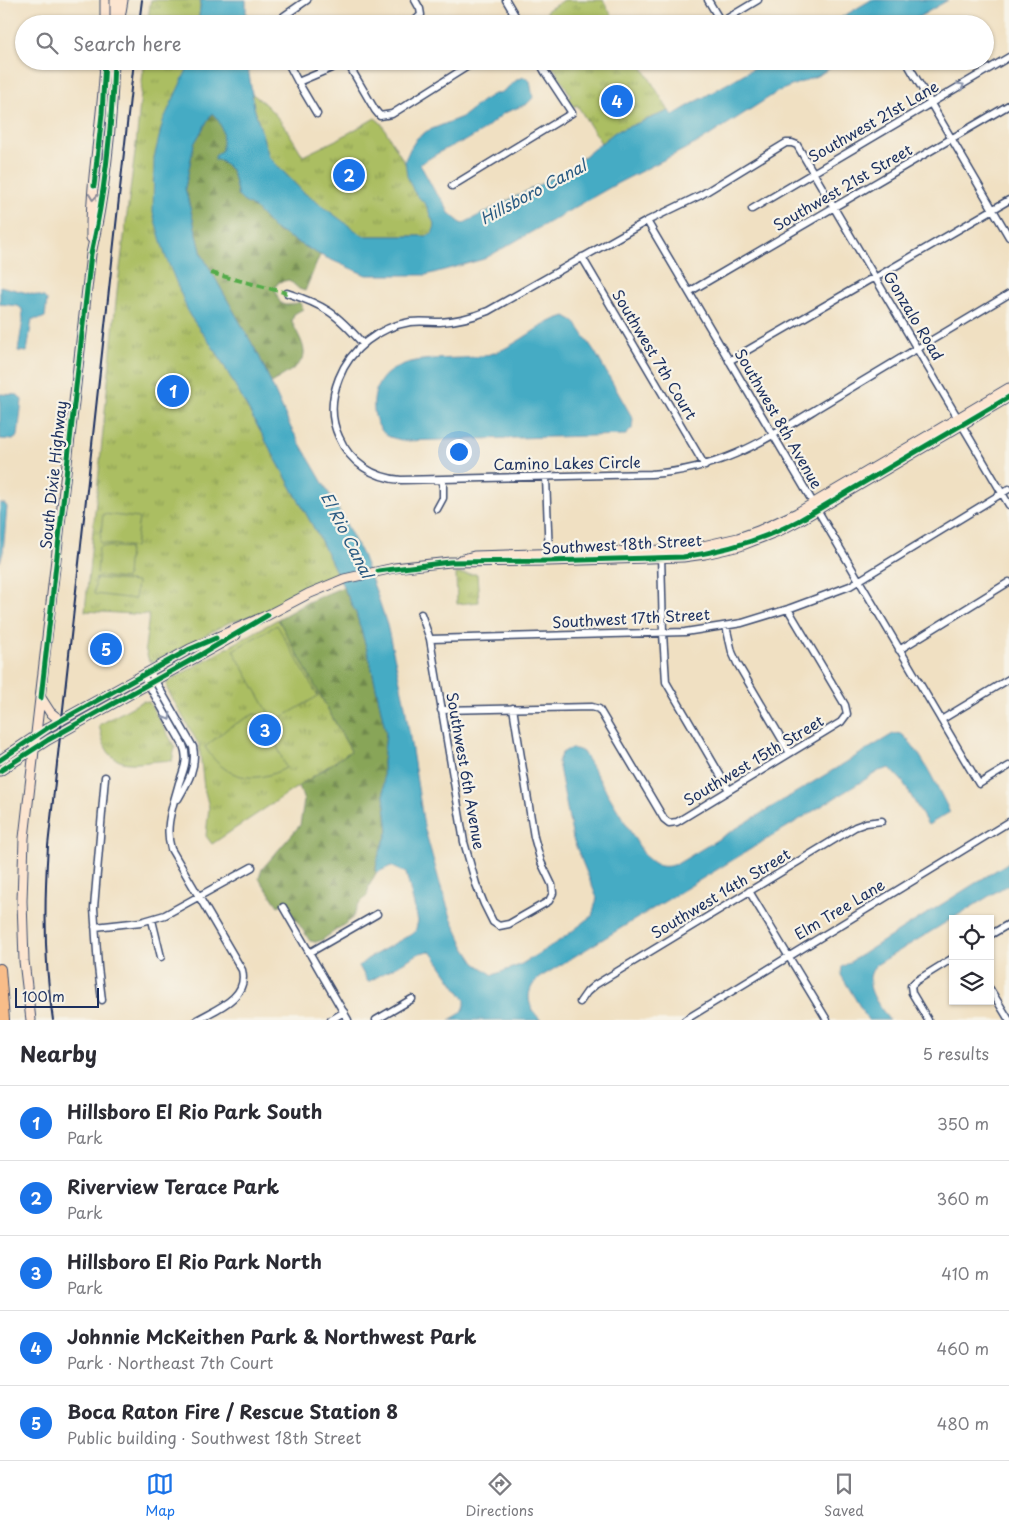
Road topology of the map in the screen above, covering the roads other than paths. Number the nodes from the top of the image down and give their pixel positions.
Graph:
1 (105, 0) edge
2 (115, 0) edge
3 (123, 0) edge
4 (307, 0) edge
5 (415, 0) edge
6 (506, 0) edge
7 (708, 0) edge
8 (758, 0) edge
9 (105, 15) edge
10 (115, 15) edge
11 (120, 15) edge
12 (285, 15) edge
13 (421, 15) edge
14 (515, 15) edge
15 (715, 15) edge
16 (733, 15) edge
17 (1009, 57) edge
18 (994, 66) edge
19 (104, 70) edge
20 (113, 70) edge
21 (292, 70) edge
22 (328, 70) edge
23 (352, 70) edge
24 (462, 70) edge
25 (543, 70) edge
26 (911, 70) edge
27 (987, 70) edge
28 (298, 82) junction
29 (931, 104) junction
30 (1009, 105) edge
31 (317, 114) dead end
32 (952, 139) junction
33 (792, 143) joint
34 (813, 173) junction
35 (452, 186) dead end
36 (1009, 200) edge
37 (834, 208) junction
38 (752, 209) dead end
39 (993, 209) junction
40 (647, 221) junction
41 (1009, 237) edge
42 (91, 254) junction
43 (582, 256) junction
44 (876, 278) junction
45 (689, 292) junction
46 (287, 293) dead end
47 (1009, 294) edge
48 (363, 344) junction
49 (917, 348) junction
50 (730, 361) junction
51 (1009, 388) edge
52 (1009, 397) edge
53 (960, 421) junction
54 (773, 436) junction
55 (705, 466) junction
56 (546, 477) junction
57 (443, 479) junction
58 (1009, 489) edge
59 (1002, 493) junction
60 (1009, 505) edge
61 (815, 507) junction
62 (437, 509) dead end
63 (661, 554) junction
64 (549, 557) junction
65 (859, 580) junction
66 (1009, 582) edge
67 (788, 609) junction
68 (421, 614) dead end
69 (726, 626) junction
70 (663, 632) junction
71 (430, 639) junction
72 (899, 650) junction
73 (149, 677) junction
74 (1009, 679) edge
75 (41, 698) junction
76 (513, 708) junction
77 (441, 710) junction
78 (941, 720) junction
79 (61, 721) junction
80 (37, 735) junction
81 (36, 747) junction
82 (790, 753) junction
83 (0, 760) edge
84 (186, 765) junction
85 (1009, 766) edge
86 (194, 768) junction
87 (0, 771) edge
88 (105, 777) dead end
89 (183, 783) junction
90 (730, 790) junction
91 (882, 821) dead end
92 (1009, 822) edge
93 (252, 867) dead end
94 (749, 891) junction
95 (198, 897) junction
96 (283, 907) dead end
97 (377, 914) dead end
98 (152, 920) junction
99 (1009, 924) edge
100 (95, 928) junction
101 (994, 933) edge
102 (309, 953) junction
103 (789, 956) junction
104 (161, 957) dead end
105 (950, 960) edge
106 (0, 969) edge
107 (994, 996) edge
108 (412, 999) dead end
109 (102, 1000) dead end
110 (580, 1002) dead end
111 (344, 1012) junction
112 (3, 1015) edge
113 (826, 1018) edge
114 (31, 1020) edge
115 (197, 1020) edge
116 (331, 1020) edge
117 (348, 1020) edge
118 (376, 1020) edge
119 (684, 1020) edge
120 (817, 1020) edge
121 (928, 1020) edge
122 (1009, 1020) edge

1 - 9 main road
2 - 10 main road
3 - 11 main road
4 - 12 street
5 - 13 street
6 - 14 street
7 - 15 street
8 - 16 street
18 -> 17 street, Southwest 21st Lane
19 -> 42 main road, South Dixie Highway
20 - 42 main road, South Dixie Highway
21 - 28 street
22 - 28 street
23 - 24 street
25 - 35 street
26 - 29 street
29 -> 27 street, Southwest 21st Lane
28 - 31 street
29 - 32 street
29 - 34 street, Southwest 21st Lane
30 - 32 street, Southwest 21st Street
32 - 37 street, Southwest 21st Street
32 - 39 street
33 - 34 street, Gonzalo Road
33 - 40 street, Camino Lakes Circle
34 - 37 street, Gonzalo Road
34 - 38 street, Southwest 21st Lane
36 - 39 street
37 - 44 street, Gonzalo Road
37 - 45 street, Southwest 21st Street
39 - 41 street
39 - 44 street
40 - 43 street, Camino Lakes Circle
40 - 45 street, Southwest 8th Avenue
42 - 75 main road, South Dixie Highway
43 - 48 street, Camino Lakes Circle
43 - 55 street, Southwest 7th Court
44 - 49 street, Gonzalo Road
44 - 50 street
45 - 50 street, Southwest 8th Avenue
46 - 48 street
47 - 49 street, Camino Lakes Circle
48 - 57 street, Camino Lakes Circle
49 - 53 street, Gonzalo Road
49 - 54 street, Camino Lakes Circle
50 - 54 street, Southwest 8th Avenue
51 - 53 main road, Southwest 18th Street
52 - 53 main road, Southwest 18th Street
53 - 59 street, Gonzalo Road
53 - 61 main road, Southwest 18th Street
54 - 55 street, Camino Lakes Circle
54 - 61 street, Southwest 8th Avenue
55 - 56 street, Camino Lakes Circle
56 - 57 street, Camino Lakes Circle
56 - 64 street
57 - 62 street
58 - 59 street, Southwest 17th Street
59 - 60 street, Gonzalo Road
59 - 65 street, Southwest 17th Street
61 - 63 main road, Southwest 18th Street
61 - 65 street, Southwest 8th Avenue
63 - 64 main road, Southwest 18th Street
63 - 70 street
64 - 73 main road, Southwest 18th Street
65 - 67 street, Southwest 17th Street
65 - 72 street, Southwest 8th Avenue
66 - 72 street
67 - 69 street, Southwest 17th Street
67 - 82 street, Southwest 15th Street
68 - 71 street, Southwest 6th Avenue
69 - 70 street, Southwest 17th Street
69 - 82 street
70 - 71 street, Southwest 17th Street
70 - 90 street
71 - 77 street, Southwest 6th Avenue
72 - 78 street, Southwest 8th Avenue
73 - 79 main road, Southwest 18th Street
73 - 81 main road, Southwest 18th Street
73 -> 84 street
73 - 86 street
74 - 78 street
75 - 79 main road
75 - 80 main road, South Dixie Highway
76 - 77 street
76 - 77 street, Southwest 6th Avenue
76 - 90 street, Southwest 15th Street
78 - 85 street, Southwest 8th Avenue
79 - 80 main road, Southwest 18th Street
80 - 81 main road, South Dixie Highway
80 - 83 main road, Southwest 18th Street
81 - 87 main road, Southwest 18th Street
81 - 114 main road, South Dixie Highway
82 - 90 street, Southwest 15th Street
84 - 86 street
84 - 89 street
86 - 89 street
88 - 100 street
89 - 95 street
91 - 94 street, Southwest 14th Street
92 - 103 street, Elm Tree Lane
93 - 95 street
94 - 103 street
94 - 110 street, Southwest 14th Street
95 - 98 street
95 - 115 street
96 - 102 street
97 - 102 street
98 - 100 street
98 - 104 street
99 - 101 street
100 - 109 street
102 - 111 street
103 - 113 street
103 - 119 street, Elm Tree Lane
105 - 121 street
106 - 112 main road
107 - 122 street
108 - 118 street
111 - 116 street
111 - 117 street
113 - 120 street

